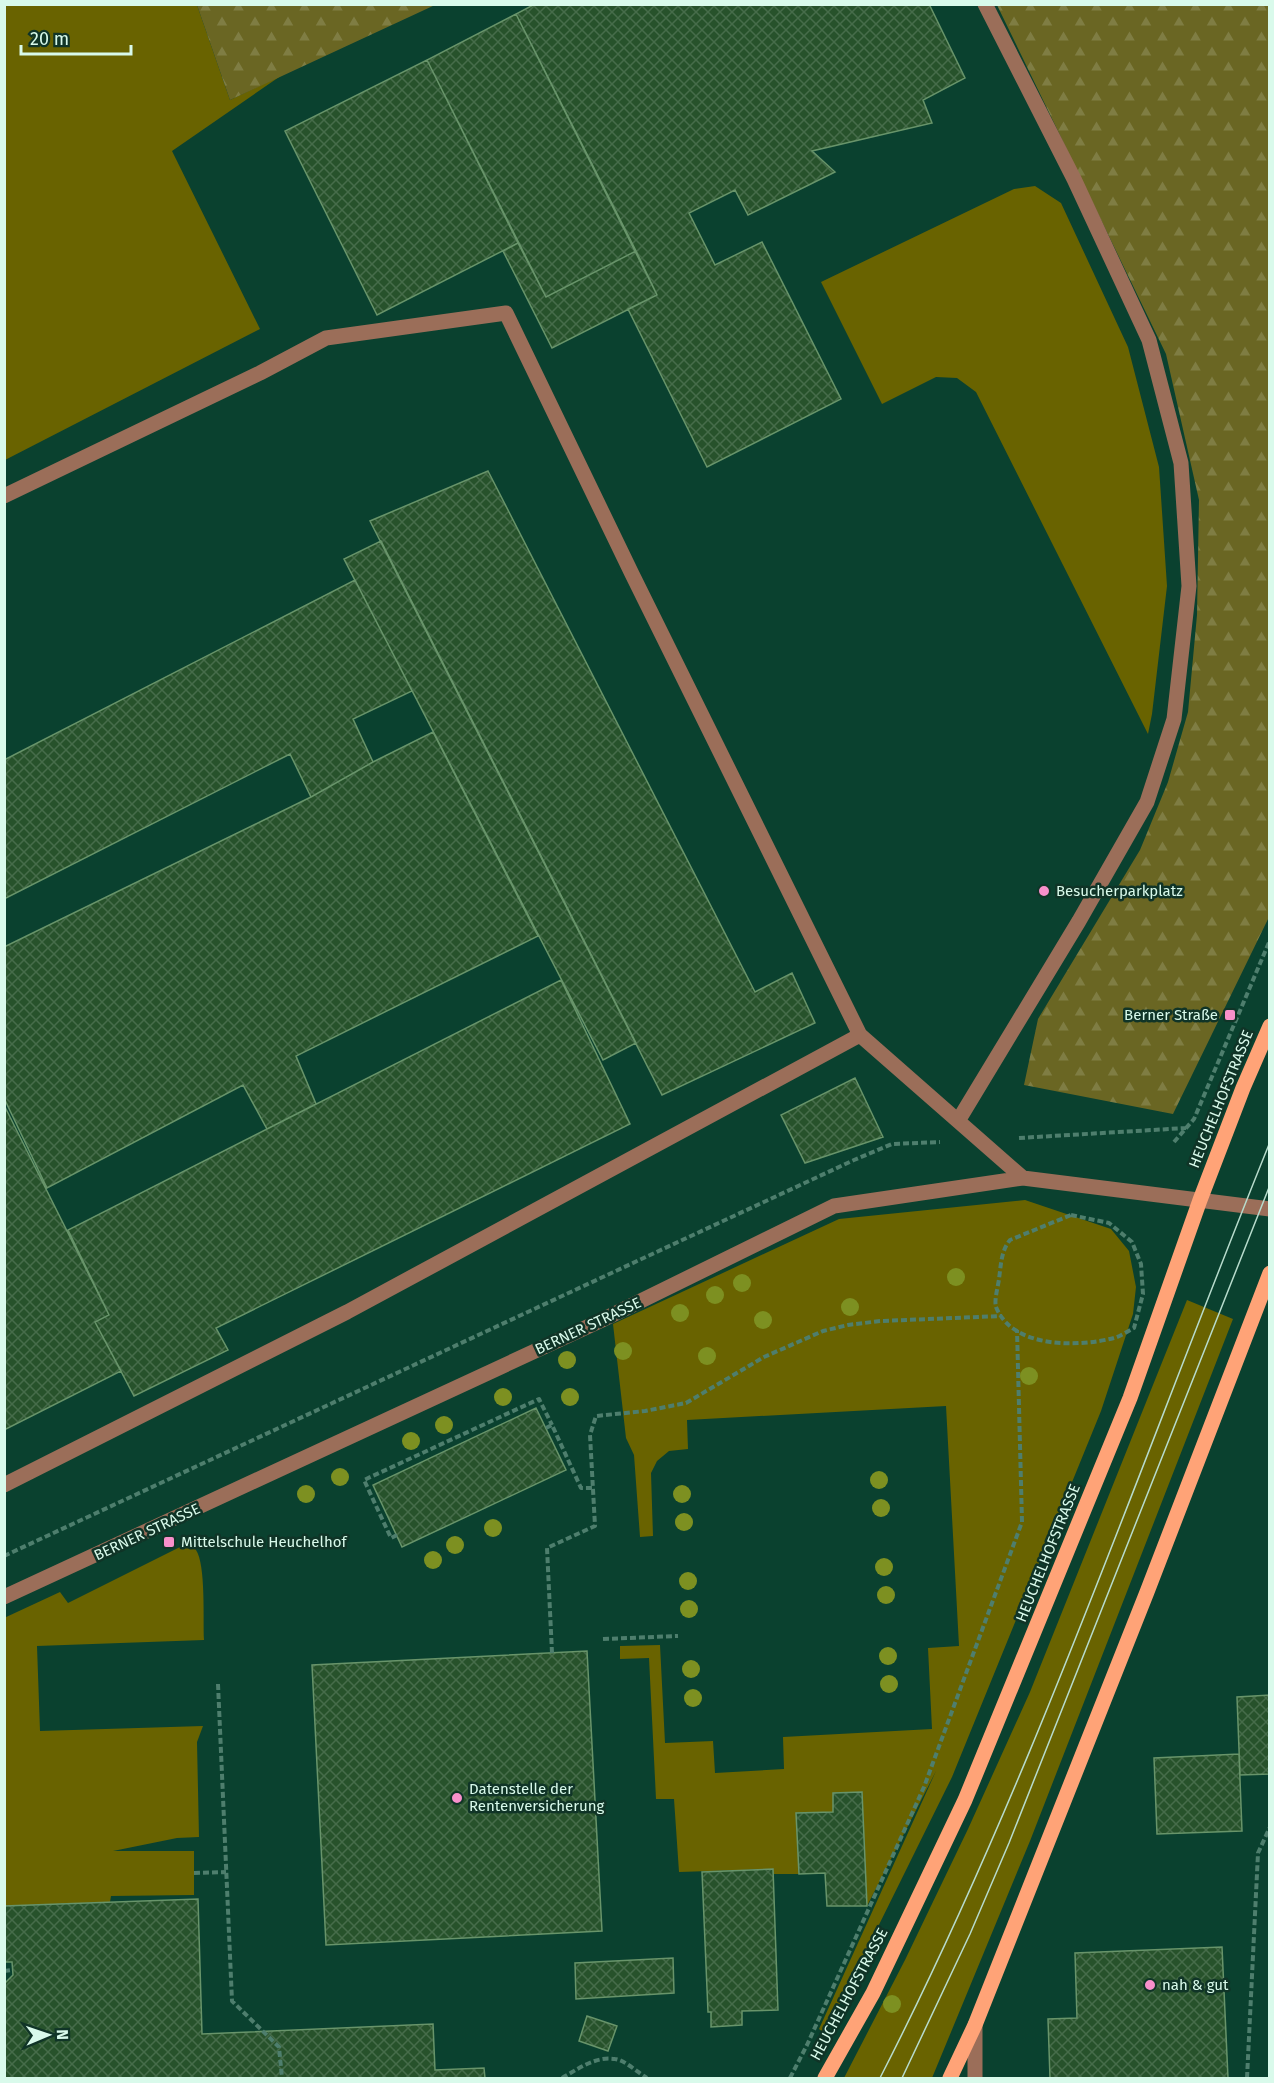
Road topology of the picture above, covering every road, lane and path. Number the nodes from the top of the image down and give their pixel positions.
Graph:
1 (985, 4) edge
2 (4, 496) edge
3 (1269, 940) edge
4 (1269, 1026) edge
5 (860, 1035) junction
6 (958, 1121) junction
7 (1174, 1142) dead end
8 (1023, 1178) junction
9 (1200, 1200) junction
10 (1269, 1209) edge
11 (1269, 1273) edge
12 (1002, 1316) junction
13 (1017, 1330) junction
14 (552, 1425) junction
15 (546, 1428) dead end
16 (4, 1485) edge
17 (592, 1488) junction
18 (397, 1536) dead end
19 (4, 1597) edge
20 (678, 1636) dead end
21 (603, 1639) dead end
22 (552, 1653) dead end
23 (218, 1684) dead end
24 (1269, 1827) edge
25 (226, 1872) junction
26 (194, 1873) dead end
27 (12, 1970) dead end
28 (4, 1971) edge
29 (975, 2025) junction
30 (282, 2079) edge
31 (562, 2079) edge
32 (647, 2079) edge
33 (790, 2079) edge
34 (825, 2079) edge
35 (950, 2079) edge
36 (975, 2079) edge
37 (1247, 2079) edge

1 - 6 street
2 - 5 street
3 - 7 path
4 - 9 main road, HEUCHELHOFSTRASSE
5 - 6 street
5 - 16 street
6 - 8 street
8 - 9 street, BERNER STRASSE
8 - 19 street, BERNER STRASSE
9 - 10 street, BERNER STRASSE
9 - 34 main road, HEUCHELHOFSTRASSE
11 - 29 main road
12 - 13 path
12 - 13 path
12 - 17 path
13 - 33 path
14 - 15 path
14 - 17 path
14 - 18 path
17 - 22 path
20 - 21 path
23 - 25 path
24 - 37 path
25 - 26 path
25 - 30 path
27 - 28 path
29 - 35 main road
29 - 36 street
31 - 32 path

